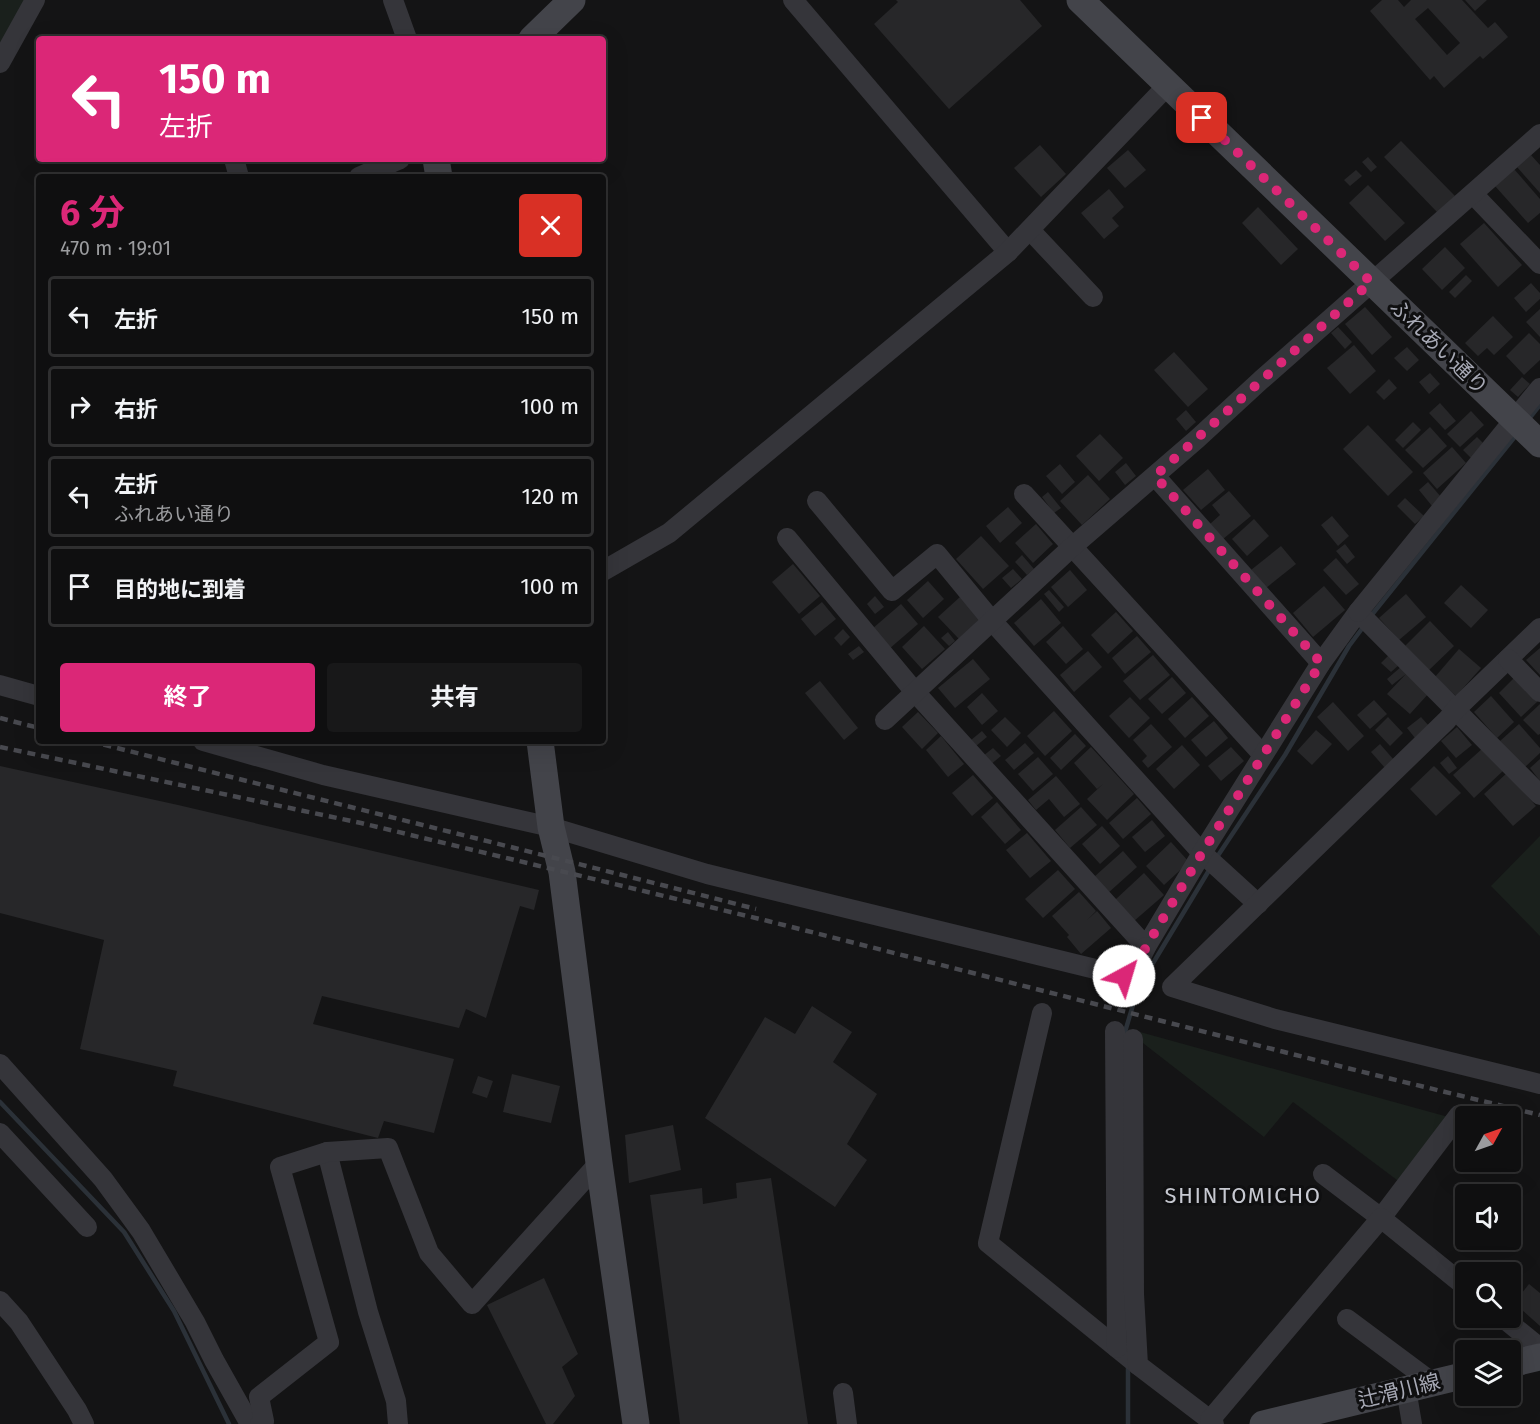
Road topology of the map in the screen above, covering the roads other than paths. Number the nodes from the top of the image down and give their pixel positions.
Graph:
1 (35, 0) edge
2 (393, 0) edge
3 (572, 0) edge
4 (793, 0) edge
5 (1080, 0) edge
6 (406, 36) edge
7 (535, 36) edge
8 (0, 63) edge
9 (1168, 85) junction
10 (1540, 134) edge
11 (393, 162) edge
12 (366, 174) edge
13 (1473, 194) junction
14 (1030, 231) junction
15 (1008, 252) junction
16 (1540, 264) edge
17 (1371, 282) junction
18 (1093, 297) dead end
19 (1540, 388) edge
20 (1514, 419) junction
21 (1540, 444) edge
22 (1155, 476) junction
23 (1024, 494) dead end
24 (817, 501) dead end
25 (787, 538) dead end
26 (1072, 548) junction
27 (606, 569) edge
28 (1358, 612) junction
29 (993, 622) junction
30 (1540, 628) edge
31 (1508, 659) junction
32 (1321, 663) junction
33 (0, 685) edge
34 (915, 692) junction
35 (1540, 692) edge
36 (36, 695) edge
37 (1456, 709) junction
38 (885, 720) dead end
39 (214, 744) edge
40 (540, 744) edge
41 (1263, 755) junction
42 (1540, 795) edge
43 (551, 827) junction
44 (1202, 853) junction
45 (1258, 904) junction
46 (1146, 947) junction
47 (1042, 1013) dead end
48 (1114, 1031) dead end
49 (1133, 1039) dead end
50 (0, 1064) edge
51 (1540, 1084) edge
52 (1455, 1120) edge
53 (0, 1132) edge
54 (327, 1152) junction
55 (599, 1163) junction
56 (1323, 1174) dead end
57 (1381, 1218) junction
58 (87, 1227) dead end
59 (1455, 1278) edge
60 (0, 1301) edge
61 (1347, 1319) dead end
62 (1515, 1328) edge
63 (1117, 1348) junction
64 (1540, 1348) edge
65 (1540, 1357) edge
66 (1521, 1361) edge
67 (1138, 1365) junction
68 (1455, 1378) edge
69 (1433, 1383) junction
70 (1406, 1389) junction
71 (843, 1393) dead end
72 (1212, 1422) edge
73 (84, 1424) edge
74 (250, 1424) edge
75 (260, 1424) edge
76 (398, 1424) edge
77 (636, 1424) edge
78 (847, 1424) edge
79 (1263, 1424) edge
80 (1412, 1424) edge

1 - 8 street
2 - 6 street
3 - 7 street
4 - 15 street
5 - 9 street, ふれあい通り
9 - 14 street
9 - 17 street, ふれあい通り
10 - 13 street
11 - 12 street
13 - 16 street
13 - 17 street
14 - 15 street
14 - 18 street
15 - 27 street
17 - 20 street, ふれあい通り
17 - 22 street
19 - 20 street
20 - 21 street, ふれあい通り
20 - 28 street
22 - 26 street
22 - 32 street
23 - 26 street
24 - 29 street
25 - 34 street
26 - 29 street
26 - 41 street
28 - 32 street
28 - 37 street
29 - 34 street
29 - 44 street
30 - 31 street
31 - 35 street
31 - 37 street
32 - 41 street
33 - 36 street
34 - 38 street
34 - 46 street
37 - 42 street
37 - 45 street
39 - 43 street
40 - 43 street
41 - 44 street
43 - 46 street
43 - 55 street
44 - 45 street
44 - 46 street
45 - 51 street
47 - 63 street
48 - 63 street
49 - 67 street
50 - 74 street
52 - 57 street
53 - 58 street
54 - 55 street
54 - 75 street
54 - 76 street
55 - 77 street
56 - 57 street
57 - 59 street
57 - 72 street
60 - 73 street
61 - 69 street
62 - 64 street
63 - 67 street
65 - 66 street
67 - 72 street
68 - 69 street, 辻滑川線
69 - 70 street, 辻滑川線
70 - 79 street, 辻滑川線
70 - 80 street
71 - 78 street

